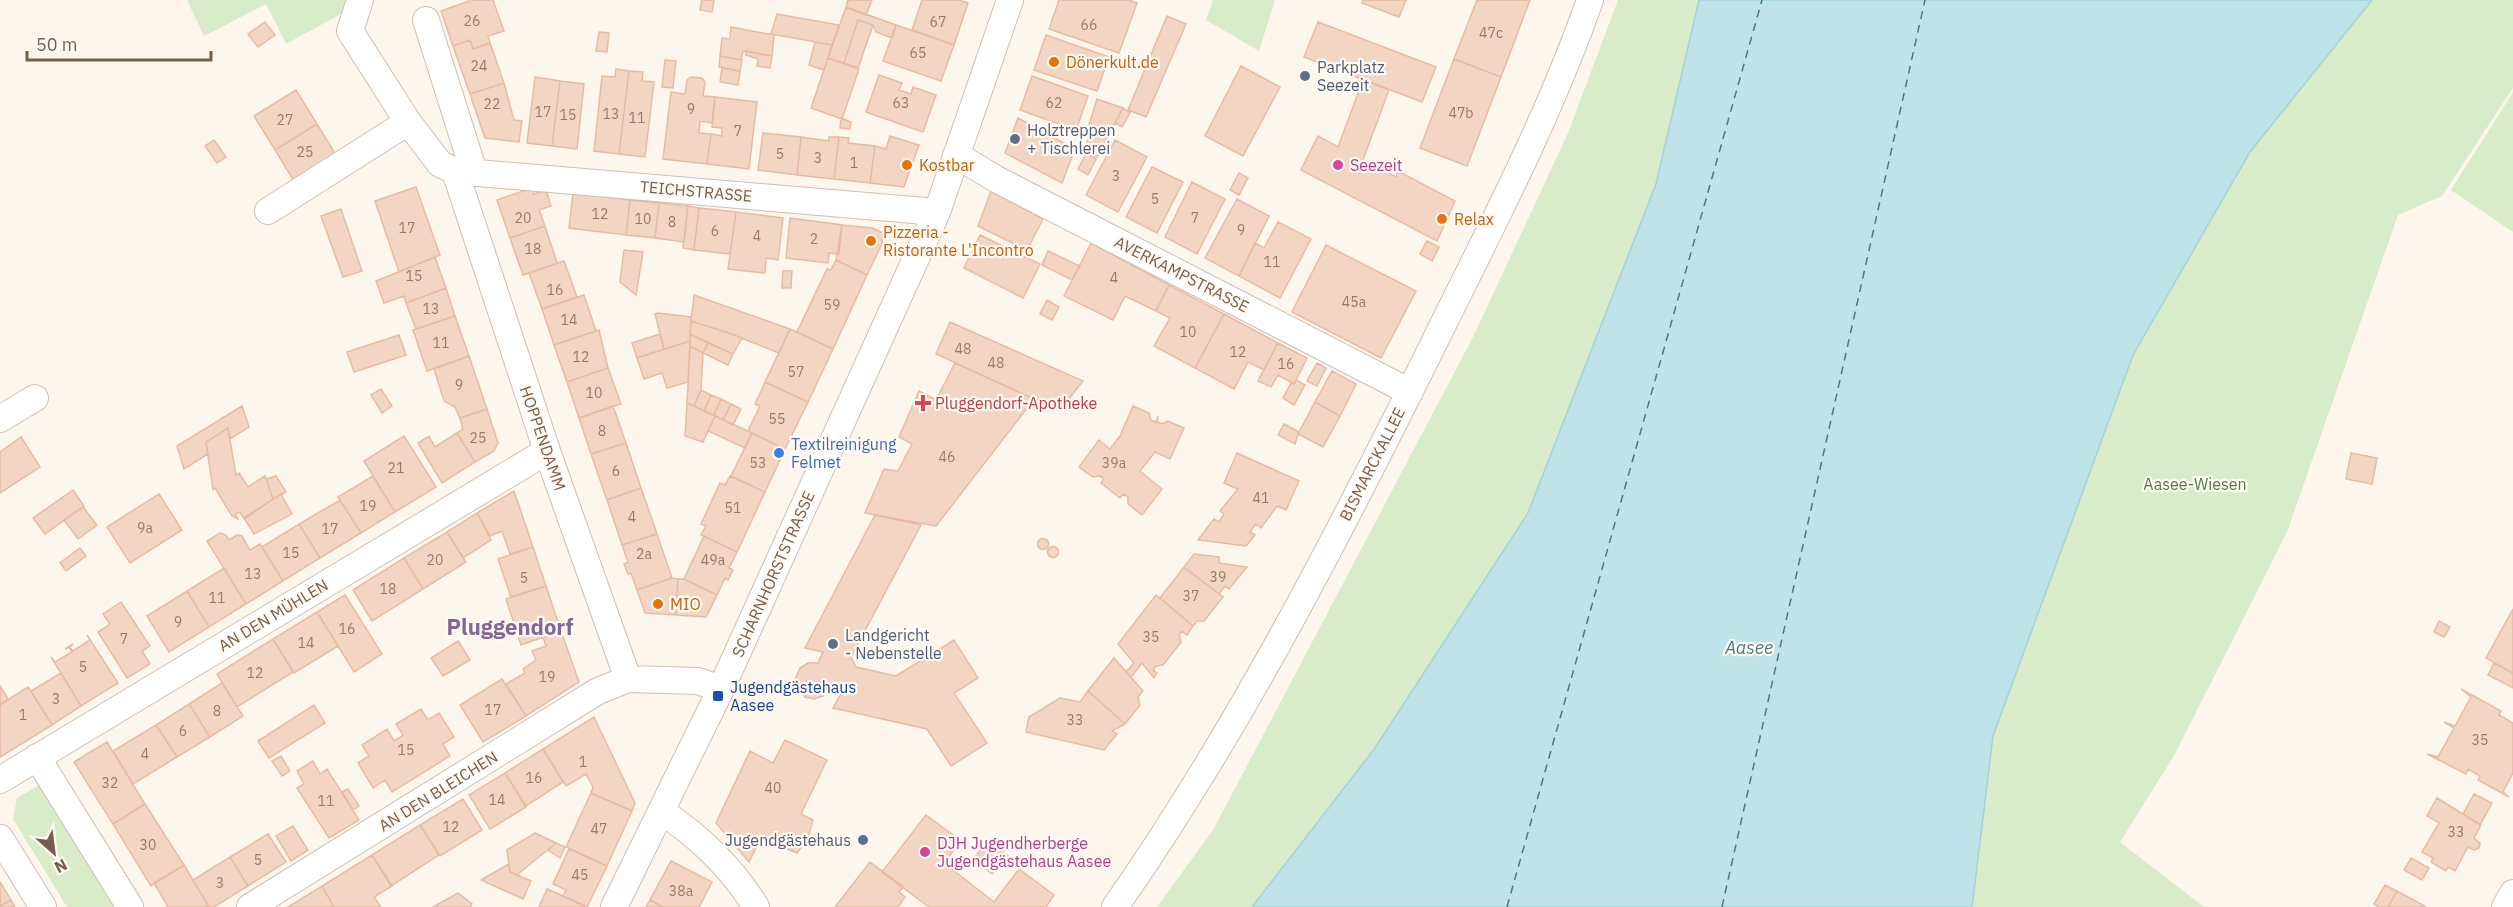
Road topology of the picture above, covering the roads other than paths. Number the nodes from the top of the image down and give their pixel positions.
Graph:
1 (360, 0) edge
2 (1010, 0) edge
3 (1590, 0) edge
4 (426, 20) dead end
5 (408, 122) junction
6 (956, 155) junction
7 (464, 172) junction
8 (268, 211) dead end
9 (937, 212) junction
10 (1410, 392) junction
11 (35, 398) dead end
12 (0, 419) edge
13 (547, 451) junction
14 (628, 679) junction
15 (721, 689) junction
16 (37, 757) junction
17 (0, 780) edge
18 (662, 812) junction
19 (0, 838) edge
20 (2513, 893) edge
21 (43, 907) edge
22 (130, 907) edge
23 (250, 907) edge
24 (614, 907) edge
25 (756, 907) edge
26 (1115, 907) edge
27 (2505, 907) edge

1 - 5 street
2 - 6 street, SCHARNHORSTSTRASSE
3 - 10 street, BISMARCKALLEE
4 - 7 street, HOPPENDAMM
5 - 7 street
5 - 8 street
6 - 9 street, SCHARNHORSTSTRASSE
6 - 10 street, AVERKAMPSTRASSE
7 - 9 street, TEICHSTRASSE
7 - 13 street, HOPPENDAMM
9 - 15 street, SCHARNHORSTSTRASSE
10 - 26 street, BISMARCKALLEE
11 - 12 street
13 - 14 street, HOPPENDAMM
13 - 16 street, AN DEN MÜHLEN
14 - 15 street
14 - 23 street, AN DEN BLEICHEN
15 - 18 street, SCHARNHORSTSTRASSE
16 - 17 street, AN DEN MÜHLEN
16 - 22 street
18 - 24 street, SCHARNHORSTSTRASSE
18 - 25 street
19 - 21 street
20 - 27 street

